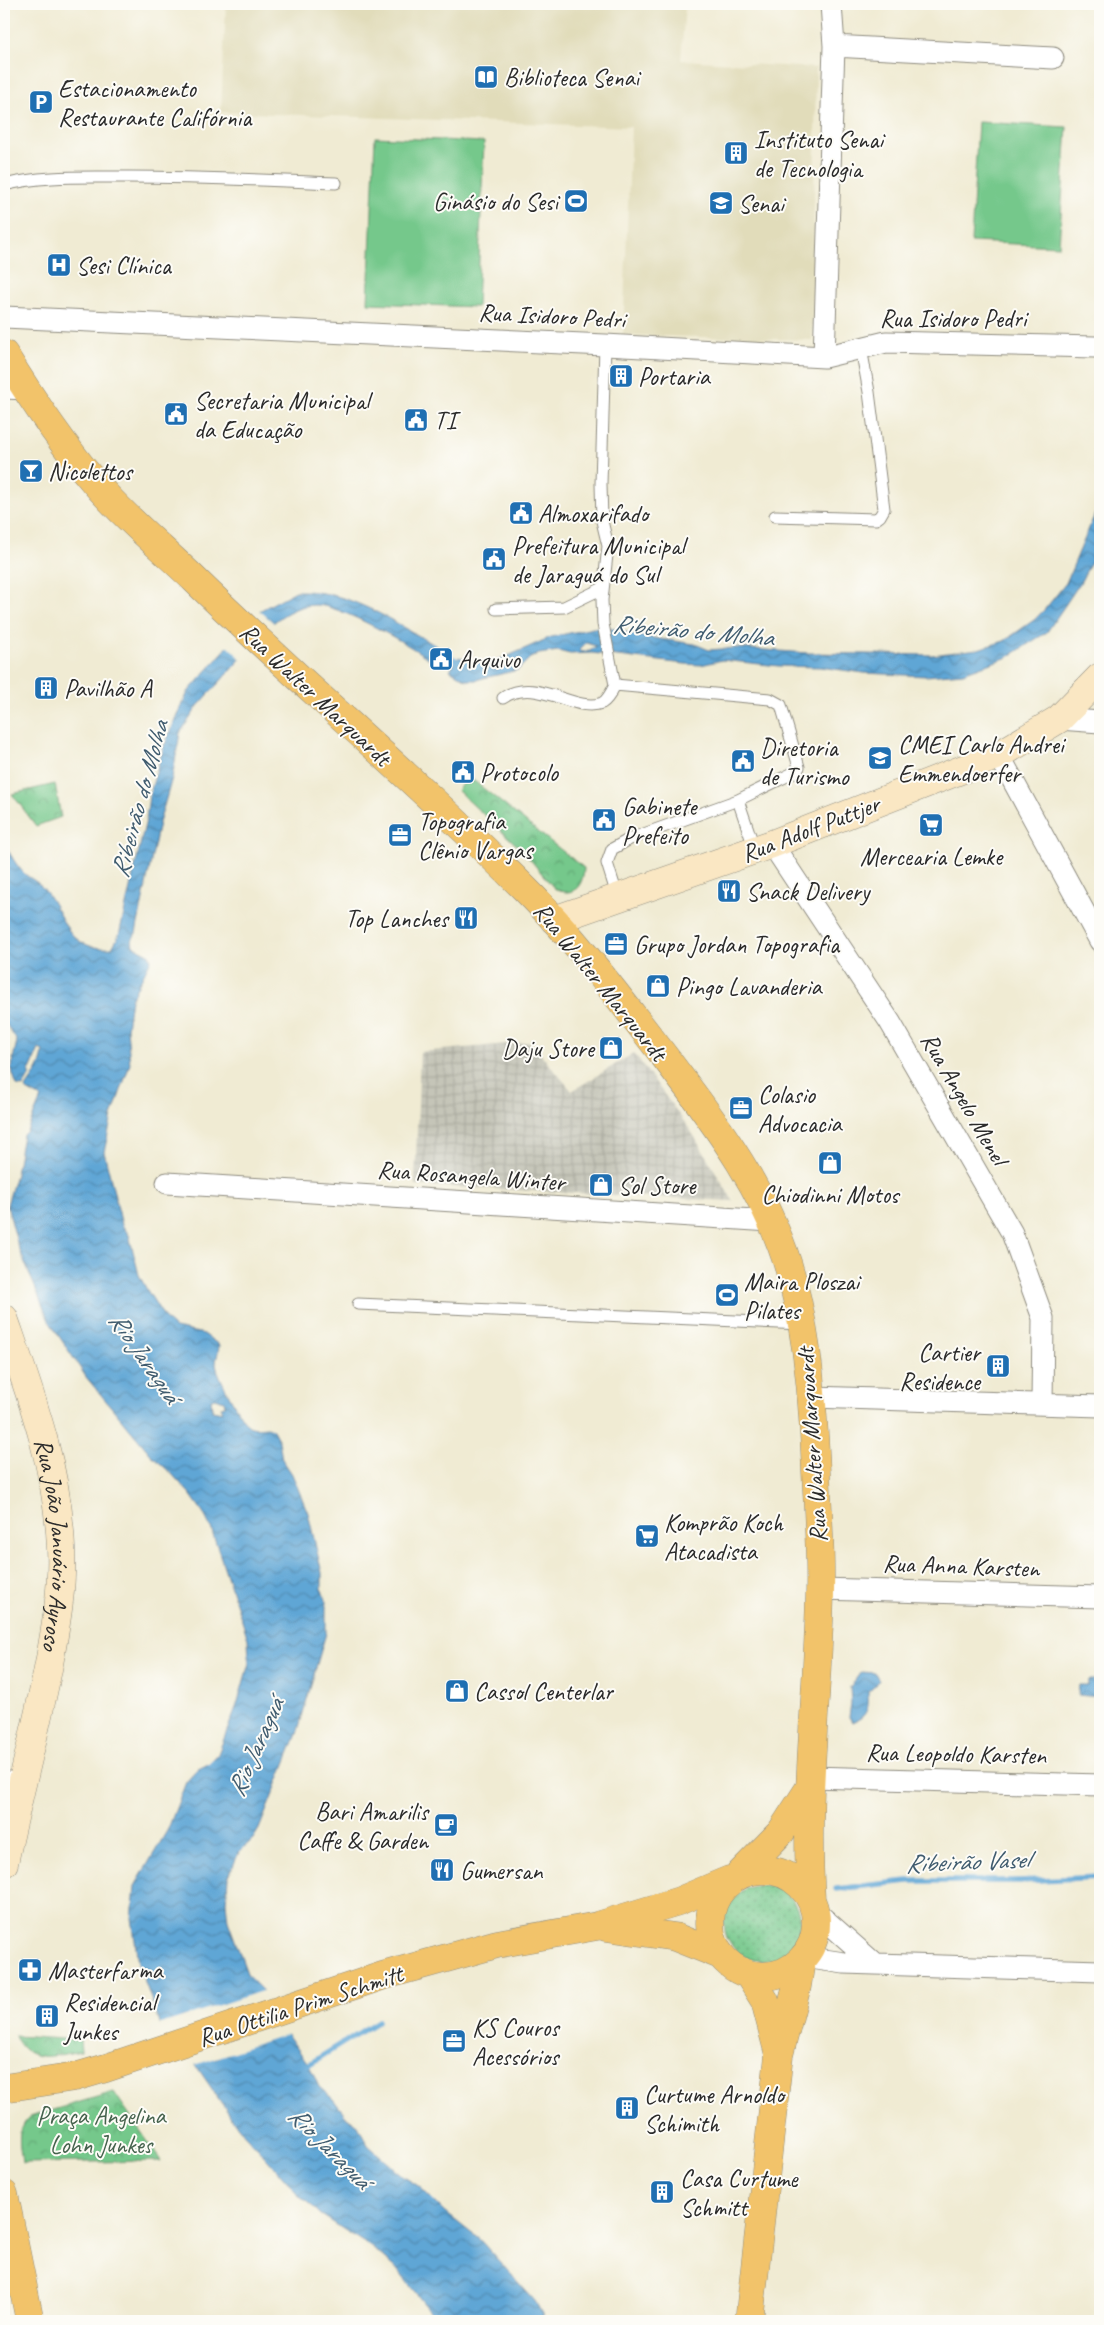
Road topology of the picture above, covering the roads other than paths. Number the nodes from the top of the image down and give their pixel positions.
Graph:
1 (831, 4) edge
2 (834, 46) junction
3 (1053, 58) dead end
4 (336, 183) dead end
5 (4, 185) edge
6 (4, 317) edge
7 (605, 344) junction
8 (1095, 347) dead end
9 (861, 348) junction
10 (4, 354) edge
11 (824, 357) junction
12 (15, 389) edge
13 (775, 516) dead end
14 (603, 588) junction
15 (496, 609) dead end
16 (1100, 677) edge
17 (615, 685) junction
18 (503, 698) dead end
19 (1059, 718) junction
20 (1100, 722) edge
21 (999, 755) junction
22 (738, 800) junction
23 (763, 847) junction
24 (618, 898) junction
25 (554, 920) junction
26 (1100, 941) edge
27 (167, 1184) dead end
28 (771, 1221) junction
29 (358, 1304) dead end
30 (4, 1318) edge
31 (802, 1324) junction
32 (12, 1364) edge
33 (812, 1397) junction
34 (1042, 1404) junction
35 (1100, 1406) edge
36 (820, 1589) junction
37 (1100, 1597) edge
38 (13, 1778) edge
39 (811, 1783) junction
40 (1100, 1785) edge
41 (4, 1863) edge
42 (735, 1877) junction
43 (812, 1905) junction
44 (597, 1926) junction
45 (720, 1955) junction
46 (802, 1959) junction
47 (875, 1964) junction
48 (1100, 1971) edge
49 (750, 1976) junction
50 (779, 2055) junction
51 (4, 2088) edge
52 (4, 2194) edge
53 (30, 2321) edge
54 (749, 2321) edge

1 - 2 street
2 - 3 street
2 - 11 street
4 - 5 lane
6 - 7 street, Rua Isidoro Pedri
7 - 11 street, Rua Isidoro Pedri
7 - 14 lane
8 - 9 street, Rua Isidoro Pedri
9 - 11 street, Rua Isidoro Pedri
9 - 13 lane
10 - 12 main road, Rua Walter Marquardt
12 - 25 main road, Rua Walter Marquardt
14 - 15 lane
14 - 17 lane
16 - 19 street, Rua Adolf Puttjer
17 - 18 lane
17 - 22 lane
19 - 20 street
19 - 21 street, Rua Adolf Puttjer
21 - 23 street, Rua Adolf Puttjer
21 - 26 street
22 - 23 lane
22 - 24 lane
23 - 24 street, Rua Adolf Puttjer
23 - 34 street, Rua Angelo Menel
24 - 25 street, Rua Adolf Puttjer
25 - 28 main road, Rua Walter Marquardt
27 - 28 street, Rua Rosangela Winter
28 - 31 main road, Rua Walter Marquardt
29 - 31 lane
30 - 32 street, Rua João Januário Ayroso
31 - 33 main road, Rua Walter Marquardt
32 - 38 street, Rua João Januário Ayroso
33 - 34 street
33 - 36 main road, Rua Walter Marquardt
34 - 35 street
36 - 37 street, Rua Anna Karsten
36 - 39 main road, Rua Walter Marquardt
38 - 41 street, Rua João Januário Ayroso
39 - 40 street, Rua Leopoldo Karsten
39 - 42 main road
39 - 43 main road, Rua Walter Marquardt
42 - 43 main road
42 - 44 main road, Rua Ottilia Prim Schmitt
42 - 45 main road
43 - 46 main road
43 - 47 street
44 - 45 main road, Rua Ottilia Prim Schmitt
44 - 51 main road, Rua Ottilia Prim Schmitt
45 - 49 main road
46 - 47 street
46 - 49 main road
46 - 50 main road
47 - 48 street
49 - 50 main road
50 - 54 main road
52 - 53 main road

